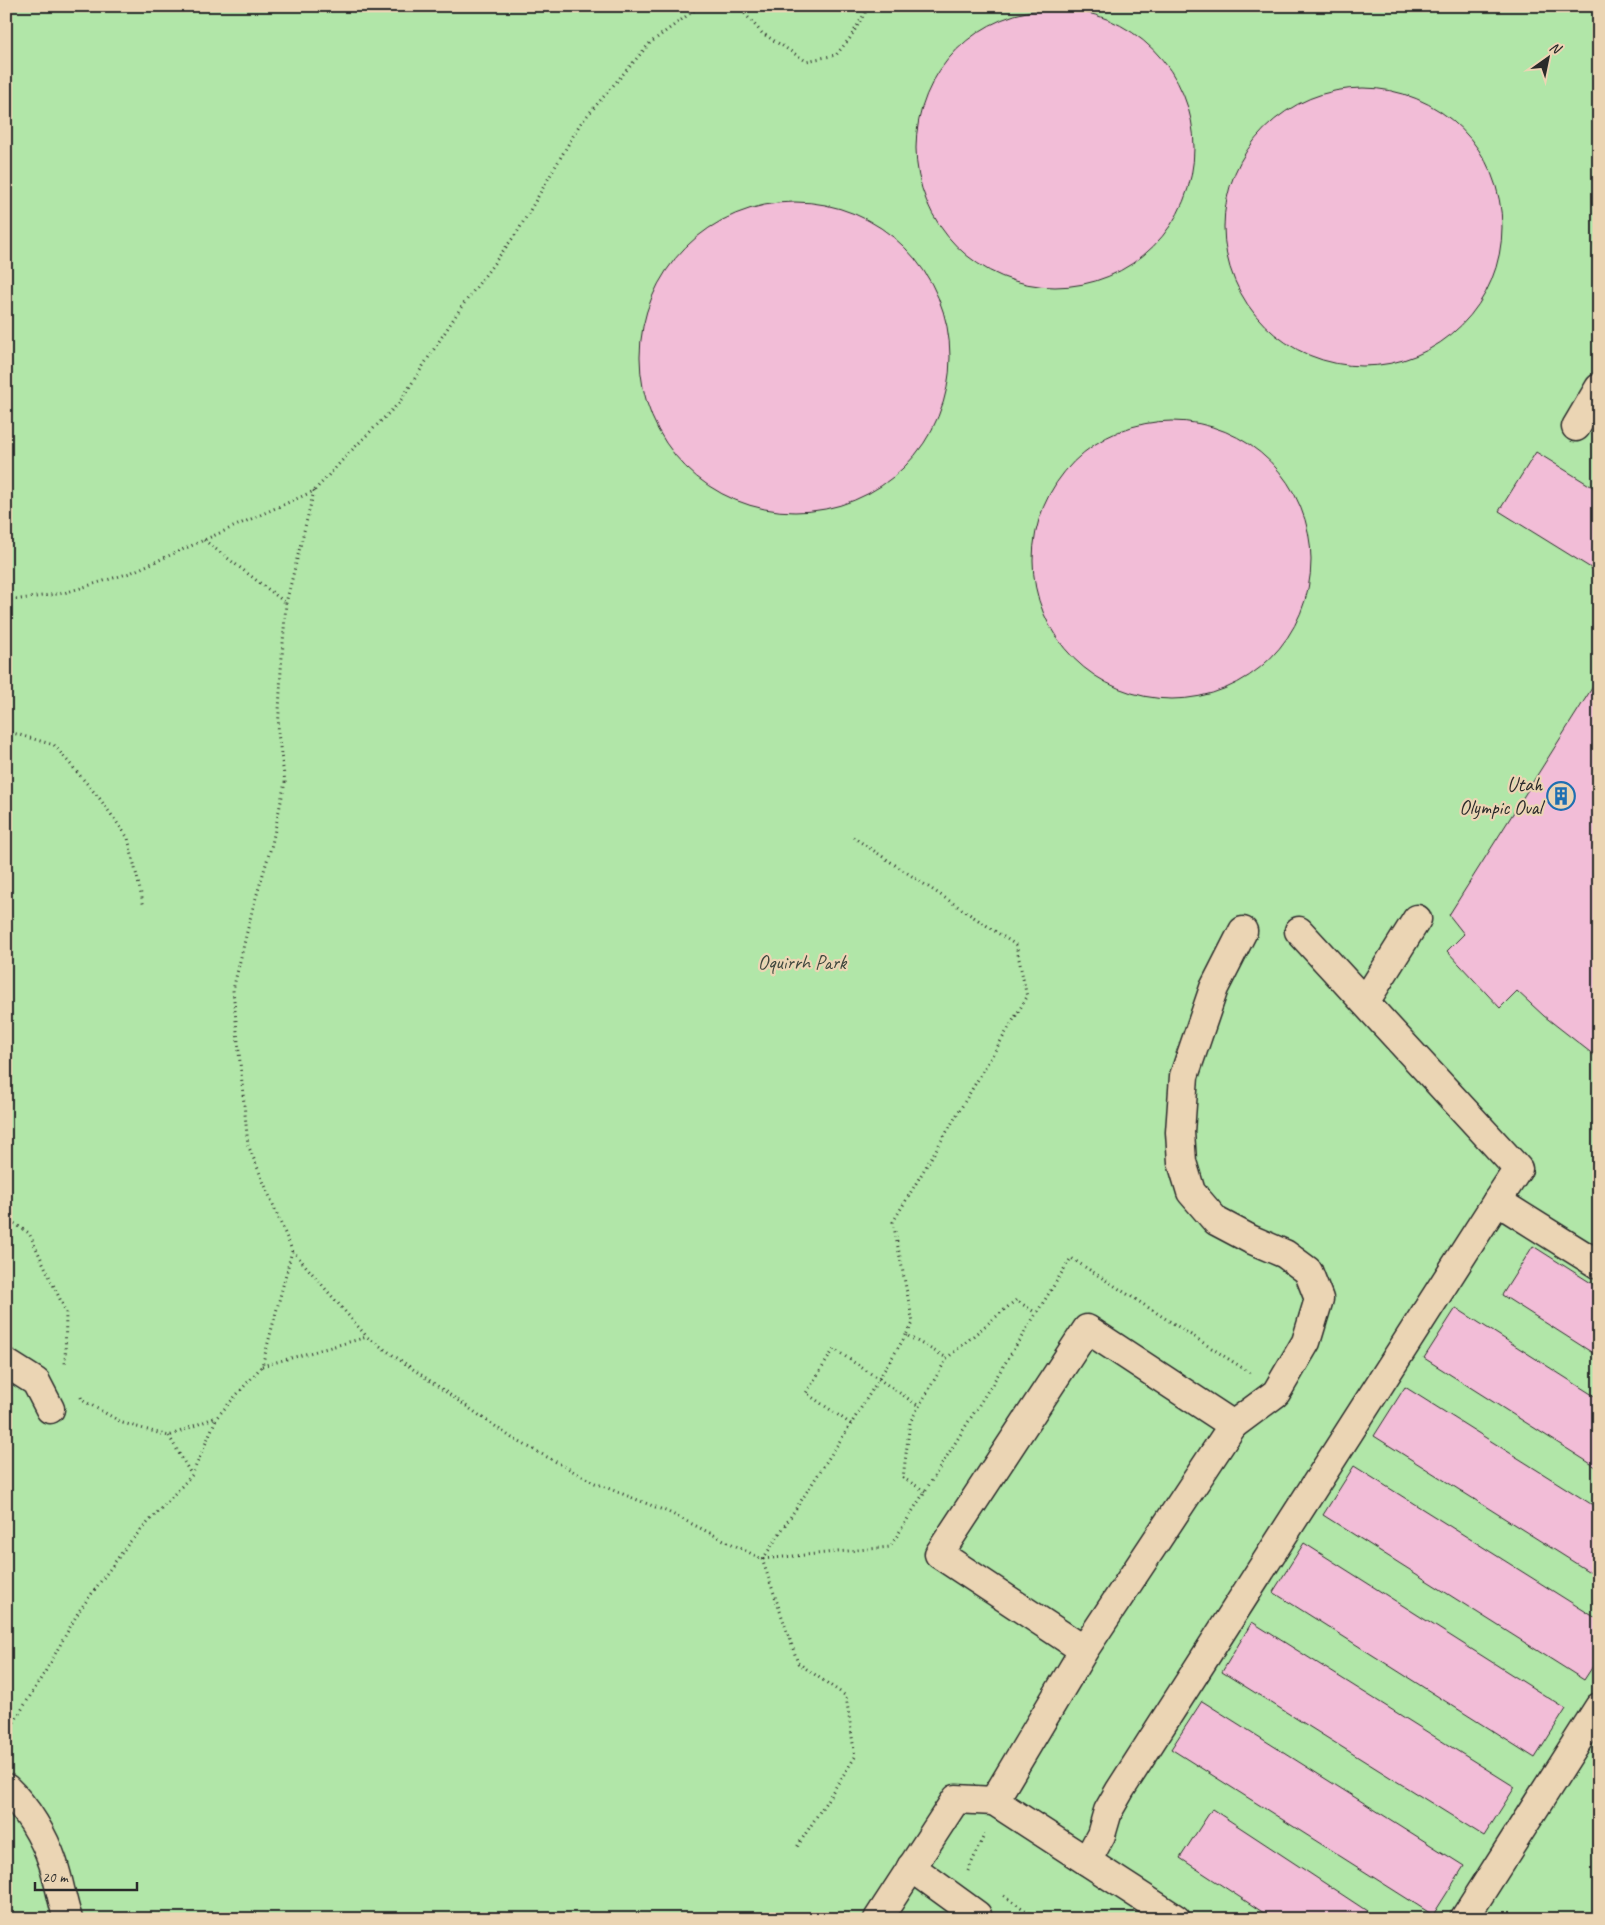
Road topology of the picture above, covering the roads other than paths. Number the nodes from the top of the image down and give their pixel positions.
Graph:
1 (1599, 388) edge
2 (1576, 427) dead end
3 (1417, 919) dead end
4 (1243, 931) dead end
5 (1299, 931) dead end
6 (1365, 1002) junction
7 (1497, 1201) junction
8 (1599, 1265) edge
9 (6, 1363) edge
10 (50, 1408) dead end
11 (1233, 1425) junction
12 (1084, 1650) junction
13 (1599, 1707) edge
14 (6, 1788) edge
15 (991, 1813) junction
16 (1086, 1861) junction
17 (911, 1867) junction
18 (68, 1919) edge
19 (878, 1919) edge
20 (975, 1919) edge
21 (1176, 1919) edge
22 (1464, 1919) edge

1 - 2 street
3 - 6 street
4 - 11 street
5 - 6 street
6 - 7 street
7 - 8 street
7 - 16 street
9 - 10 street
11 - 12 street
11 - 12 street
12 - 15 street
13 - 22 street
14 - 18 street
15 - 16 street
15 - 17 street
16 - 21 street
17 - 19 street
17 - 20 street

